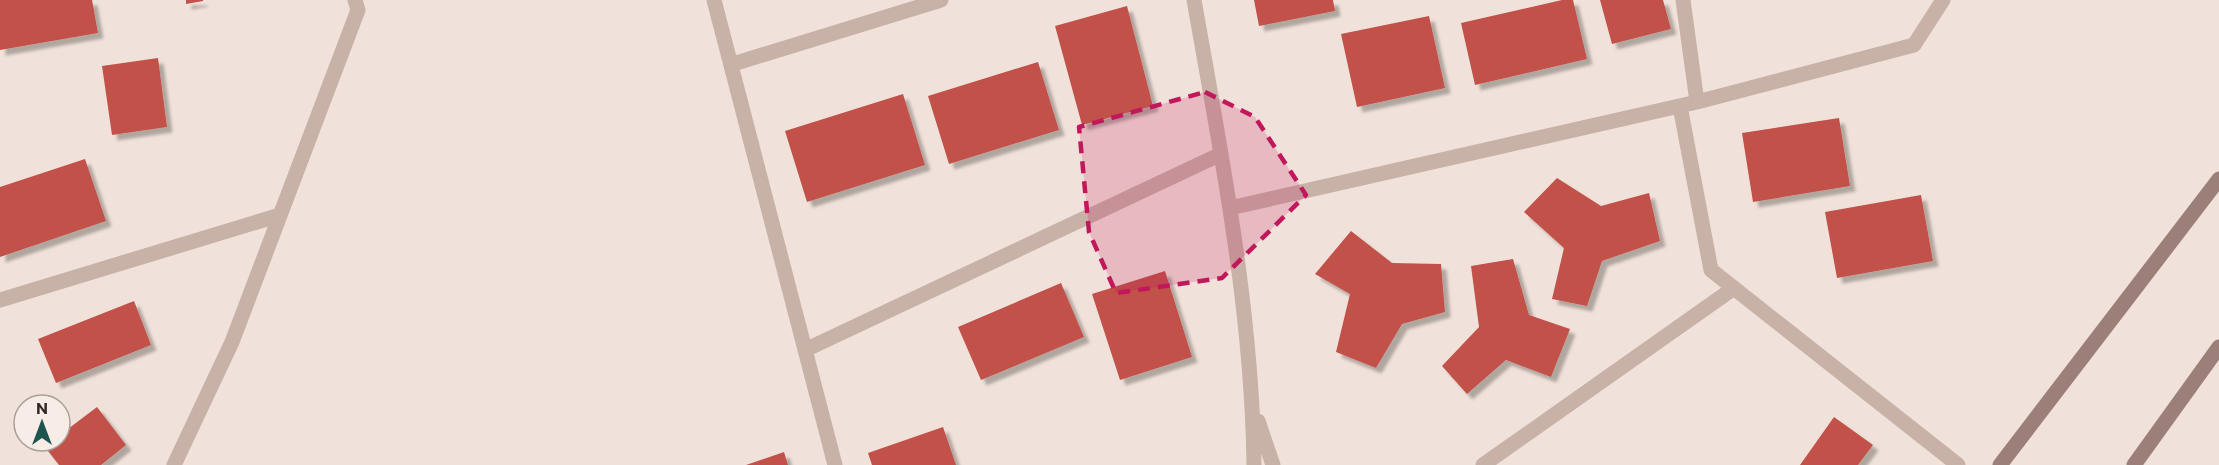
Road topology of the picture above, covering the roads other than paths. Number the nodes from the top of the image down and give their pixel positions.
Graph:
1 (355, 0) edge
2 (714, 0) edge
3 (940, 0) edge
4 (1194, 0) edge
5 (1683, 0) edge
6 (1943, 0) edge
7 (732, 64) junction
8 (1697, 102) junction
9 (1680, 106) junction
10 (1221, 154) junction
11 (2219, 179) edge
12 (1230, 208) junction
13 (280, 215) junction
14 (1734, 288) junction
15 (0, 300) edge
16 (2219, 347) edge
17 (805, 350) junction
18 (1253, 406) junction
19 (174, 465) edge
20 (834, 465) edge
21 (1254, 465) edge
22 (1273, 465) edge
23 (1483, 465) edge
24 (1958, 465) edge
25 (2000, 465) edge
26 (2134, 465) edge

1 - 13 street
2 - 7 street
3 - 7 street
4 - 10 street
5 - 8 street
6 - 8 street
7 - 17 street
8 - 9 street
9 - 12 street
9 - 14 street
10 - 12 street
10 - 17 street
11 - 25 main road
12 - 18 street
13 - 15 street
13 - 19 street
14 - 23 street
14 - 24 street
16 - 26 main road
17 - 20 street
18 - 21 street
18 - 22 street

